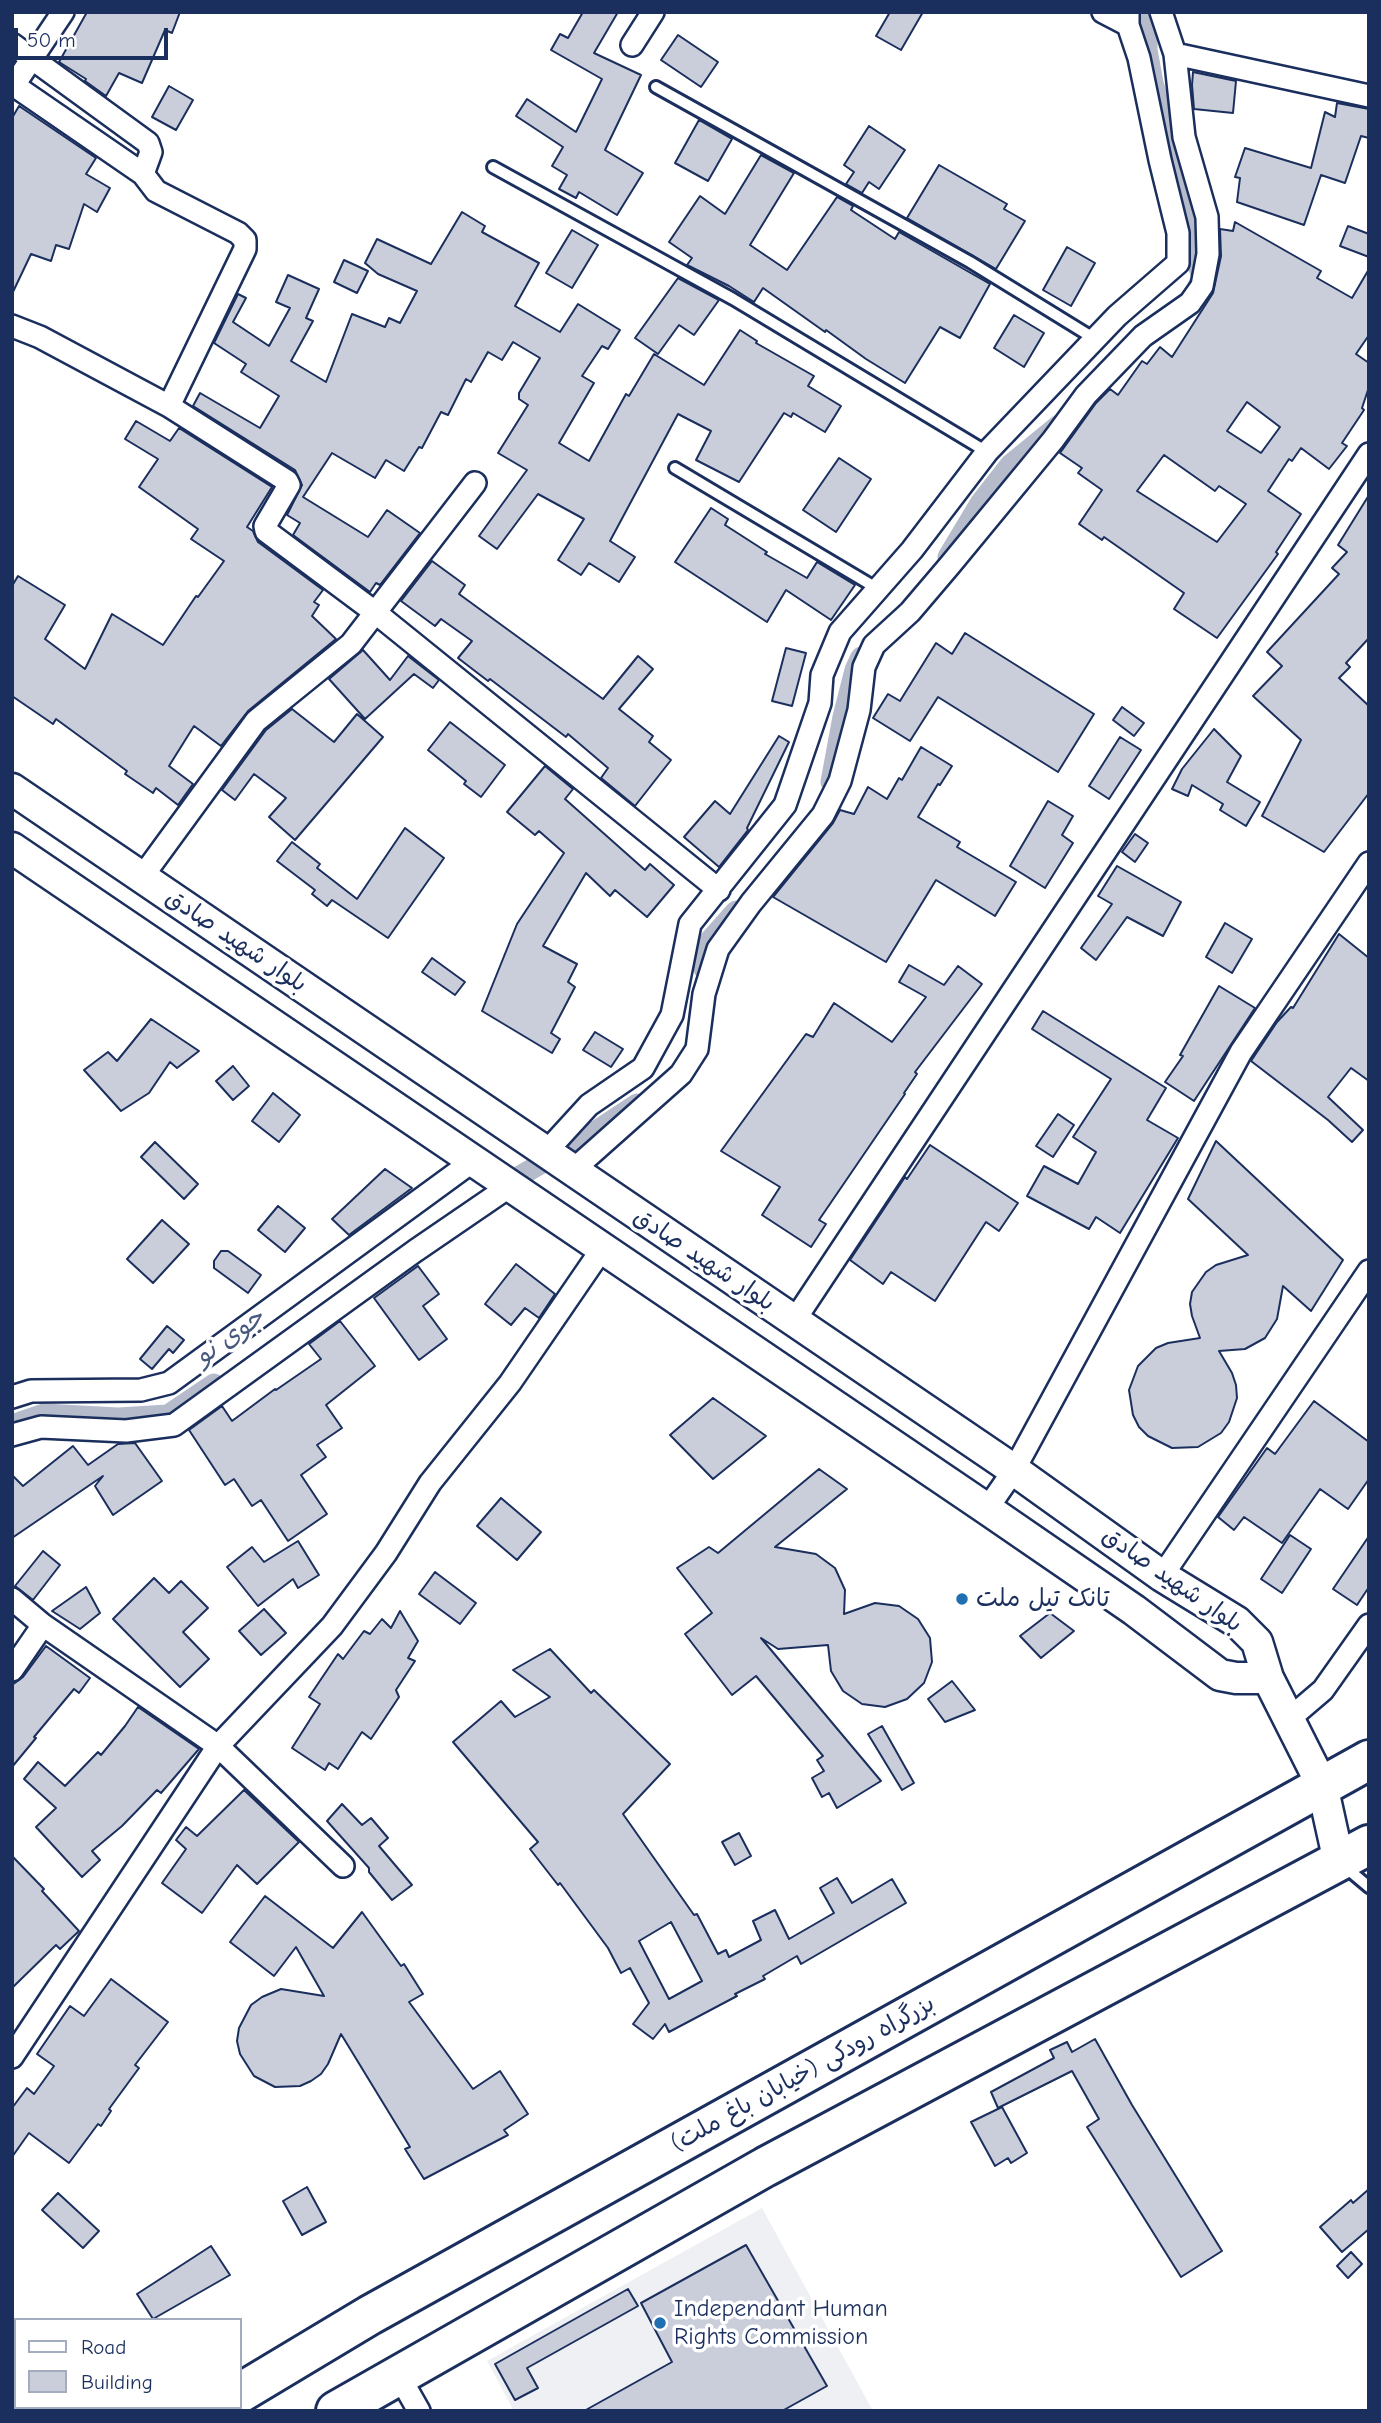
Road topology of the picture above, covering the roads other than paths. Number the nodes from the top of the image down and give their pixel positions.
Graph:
1 (63, 12) edge
2 (653, 12) edge
3 (1102, 12) edge
4 (1161, 12) edge
5 (1128, 19) edge
6 (12, 44) edge
7 (632, 45) dead end
8 (1175, 54) junction
9 (33, 58) junction
10 (13, 86) edge
11 (656, 87) dead end
12 (1369, 96) edge
13 (494, 167) dead end
14 (143, 174) junction
15 (12, 326) edge
16 (1095, 339) junction
17 (169, 406) junction
18 (986, 452) junction
19 (1369, 454) edge
20 (675, 468) dead end
21 (475, 483) dead end
22 (878, 589) junction
23 (376, 613) junction
24 (12, 789) edge
25 (12, 848) edge
26 (1369, 863) edge
27 (142, 877) junction
28 (719, 890) junction
29 (546, 1152) junction
30 (473, 1161) junction
31 (573, 1170) junction
32 (510, 1186) junction
33 (602, 1250) junction
34 (1369, 1271) edge
35 (793, 1321) junction
36 (12, 1397) edge
37 (12, 1436) edge
38 (1014, 1470) junction
39 (987, 1509) junction
40 (1162, 1576) junction
41 (12, 1599) edge
42 (43, 1625) junction
43 (1369, 1625) edge
44 (12, 1670) edge
45 (1269, 1678) junction
46 (1289, 1719) junction
47 (218, 1746) junction
48 (1369, 1760) edge
49 (1322, 1785) junction
50 (1354, 1854) edge
51 (343, 1866) dead end
52 (1369, 1887) edge
53 (12, 2057) edge
54 (398, 2374) junction
55 (242, 2392) edge
56 (336, 2411) edge
57 (419, 2411) edge

1 - 9 street
2 - 7 street
3 - 5 street
4 - 8 street
5 - 16 street
6 - 9 street
8 - 12 street
8 - 31 street
9 - 10 street
9 - 14 street
10 - 14 street
11 - 16 lane
13 - 18 lane
14 - 17 street
15 - 17 street
16 - 18 street
17 - 23 street
18 - 22 street
19 - 35 street
20 - 22 lane
21 - 23 street
22 - 28 street
23 - 27 street
23 - 28 street
24 - 27 main road, بلوار شهید صادق
25 - 30 main road, بلوار شهید صادق
26 - 38 street
27 - 29 main road, بلوار شهید صادق
28 - 29 street
29 - 31 main road, بلوار شهید صادق
30 - 32 main road, بلوار شهید صادق
30 - 36 street
31 - 35 main road, بلوار شهید صادق
32 - 33 main road, بلوار شهید صادق
32 - 37 street
33 - 39 main road, بلوار شهید صادق
33 - 47 street
34 - 40 street
35 - 38 main road, بلوار شهید صادق
38 - 39 street
38 - 40 main road, بلوار شهید صادق
39 - 45 main road, بلوار شهید صادق
40 - 45 main road, بلوار شهید صادق
41 - 42 street
42 - 44 street
42 - 47 street
43 - 46 street
45 - 46 main road
46 - 49 main road
47 - 51 street
47 - 53 street
48 - 49 highway, بزرگراه رودکی (خیابان باغ ملت)
49 - 50 main road
49 - 55 highway, بزرگراه رودکی (خیابان باغ ملت)
50 - 52 lane
50 - 54 highway
54 - 56 highway
54 - 57 street

